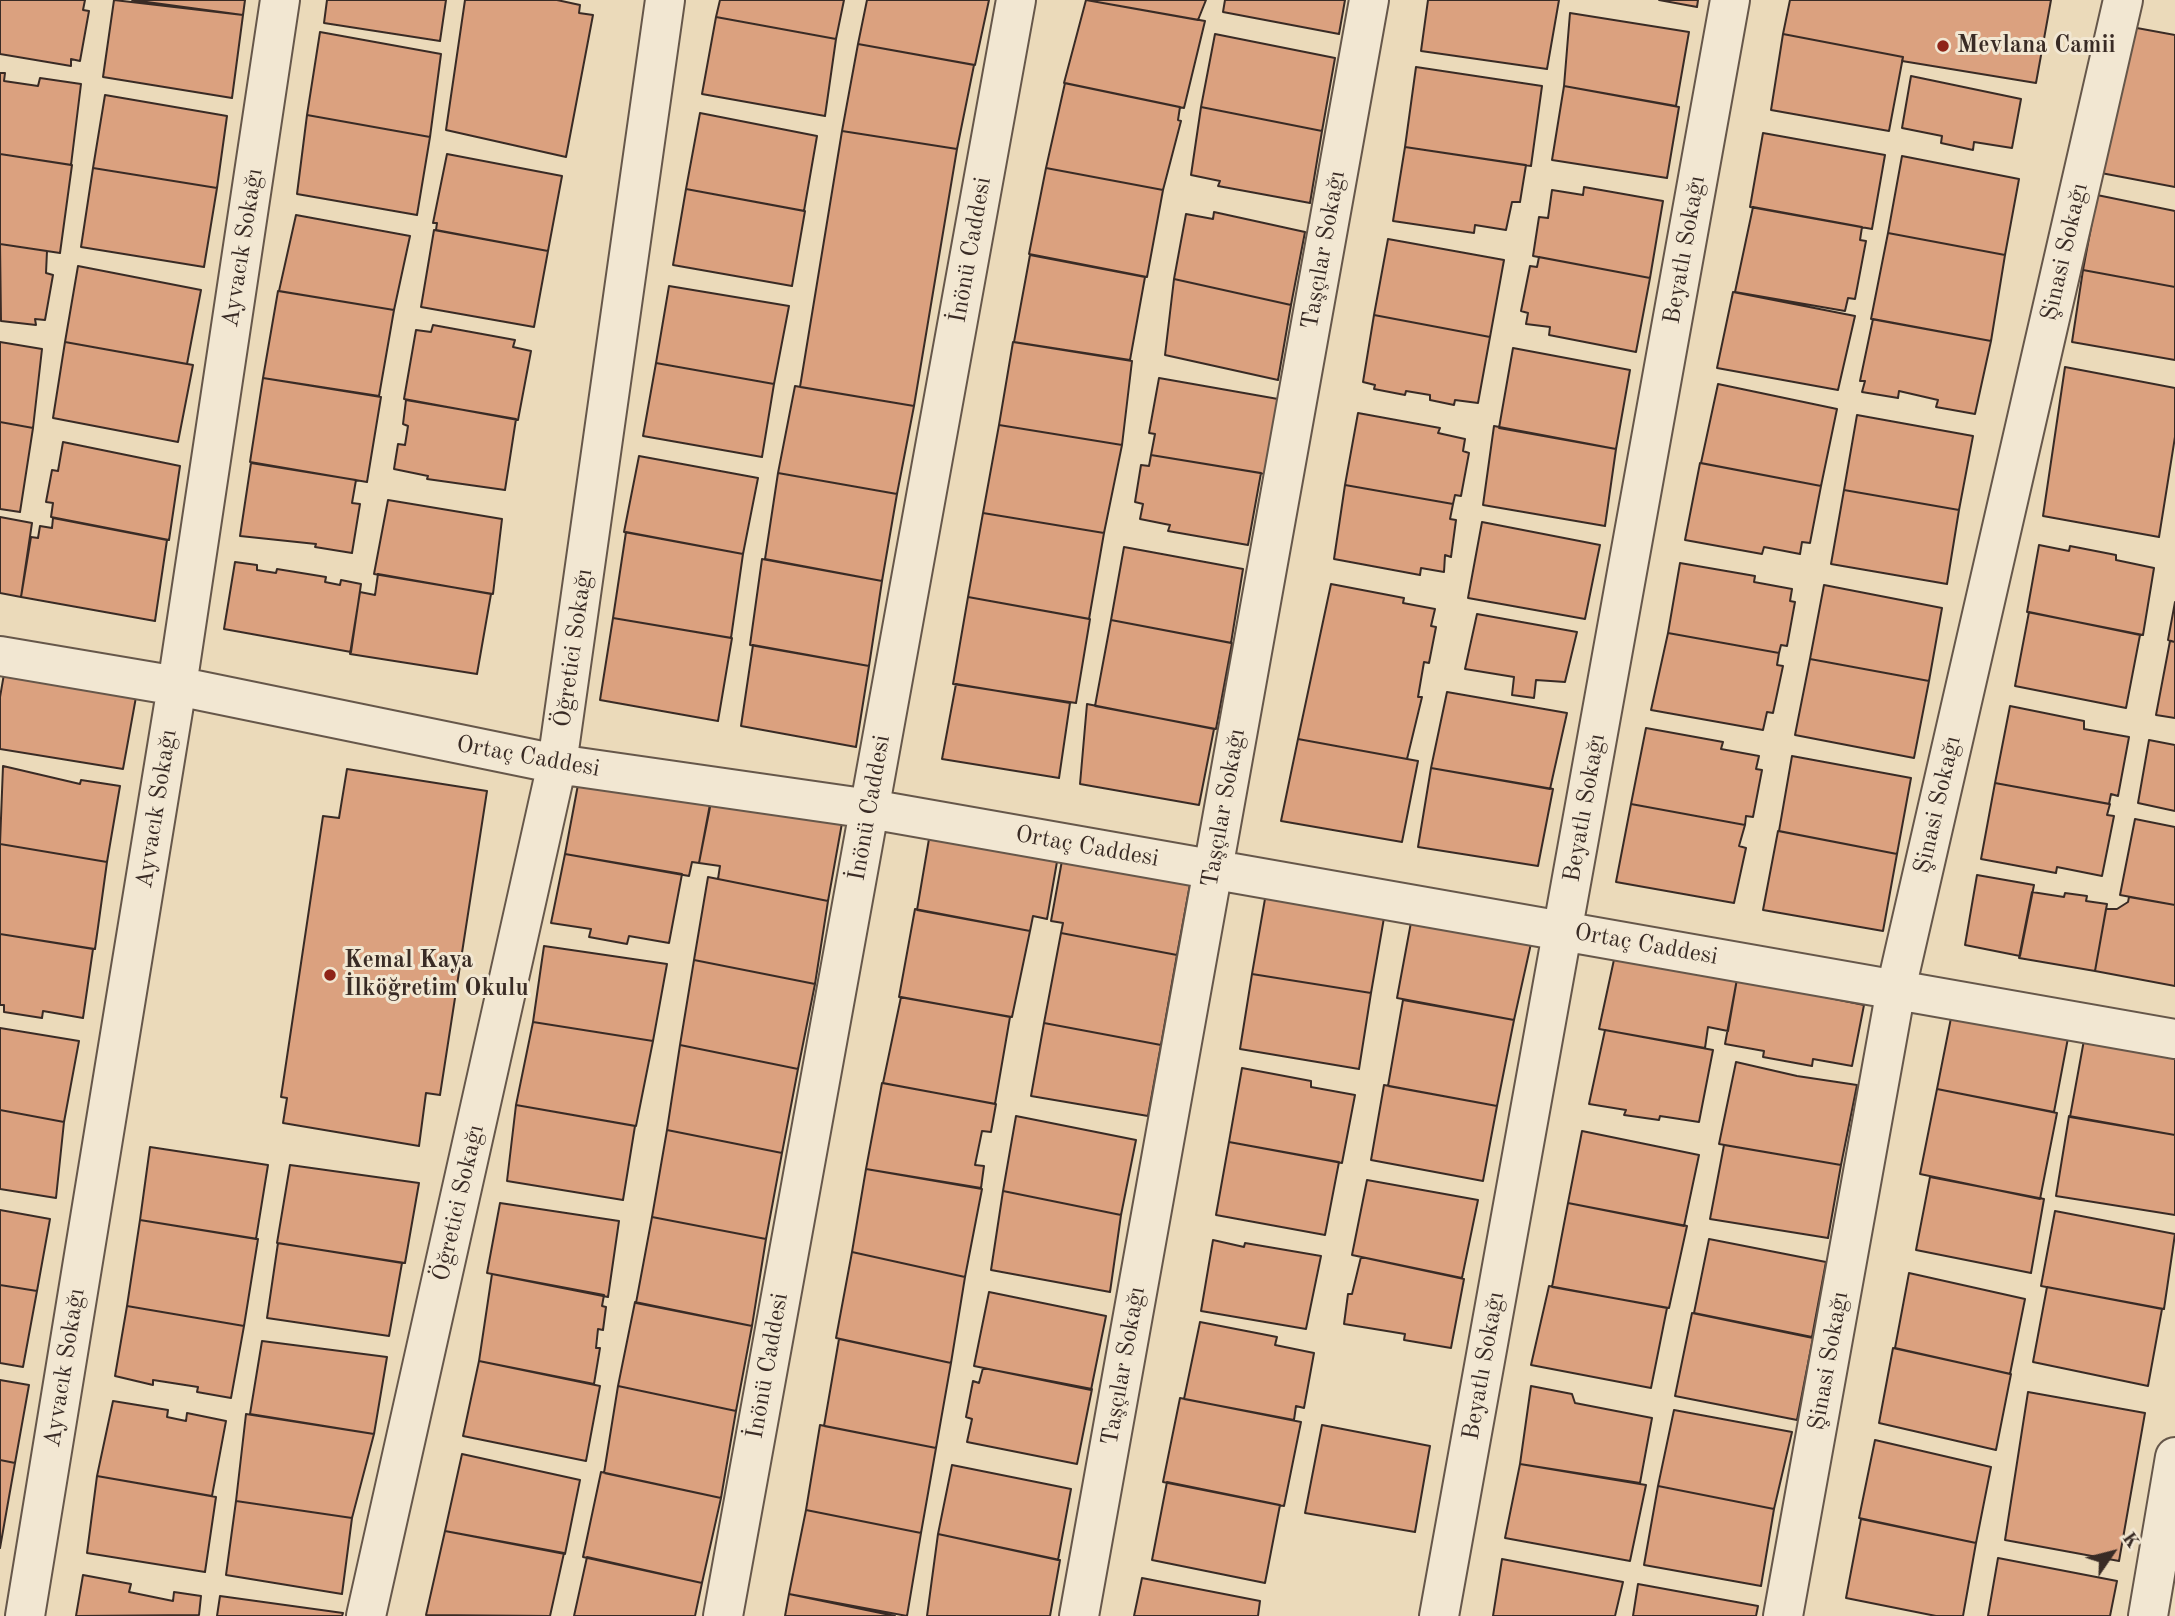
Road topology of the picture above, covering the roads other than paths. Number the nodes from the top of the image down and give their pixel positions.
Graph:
1 (280, 0) edge
2 (665, 0) edge
3 (1016, 0) edge
4 (1369, 0) edge
5 (1730, 0) edge
6 (2123, 0) edge
7 (0, 656) edge
8 (177, 686) junction
9 (557, 764) junction
10 (870, 809) junction
11 (1213, 869) junction
12 (1563, 931) junction
13 (1896, 989) junction
14 (2175, 1039) edge
15 (2175, 1457) edge
16 (25, 1616) edge
17 (366, 1616) edge
18 (723, 1616) edge
19 (1079, 1616) edge
20 (1439, 1616) edge
21 (1783, 1616) edge
22 (2148, 1616) edge

1 - 8 street, Ayvacık Sokağı
2 - 9 street, Öğretici Sokağı
3 - 10 street, İnönü Caddesi
4 - 11 street, Taşçılar Sokağı
5 - 12 street, Beyatlı Sokağı
6 - 13 street, Şinasi Sokağı
7 - 8 street, Ortaç Caddesi
8 - 9 street, Ortaç Caddesi
8 - 16 street, Ayvacık Sokağı
9 - 10 street, Ortaç Caddesi
9 - 17 street, Öğretici Sokağı
10 - 11 street, Ortaç Caddesi
10 - 18 street, İnönü Caddesi
11 - 12 street, Ortaç Caddesi
11 - 19 street, Taşçılar Sokağı
12 - 13 street, Ortaç Caddesi
12 - 20 street, Beyatlı Sokağı
13 - 14 street, Ortaç Caddesi
13 - 21 street, Şinasi Sokağı
15 - 22 street

